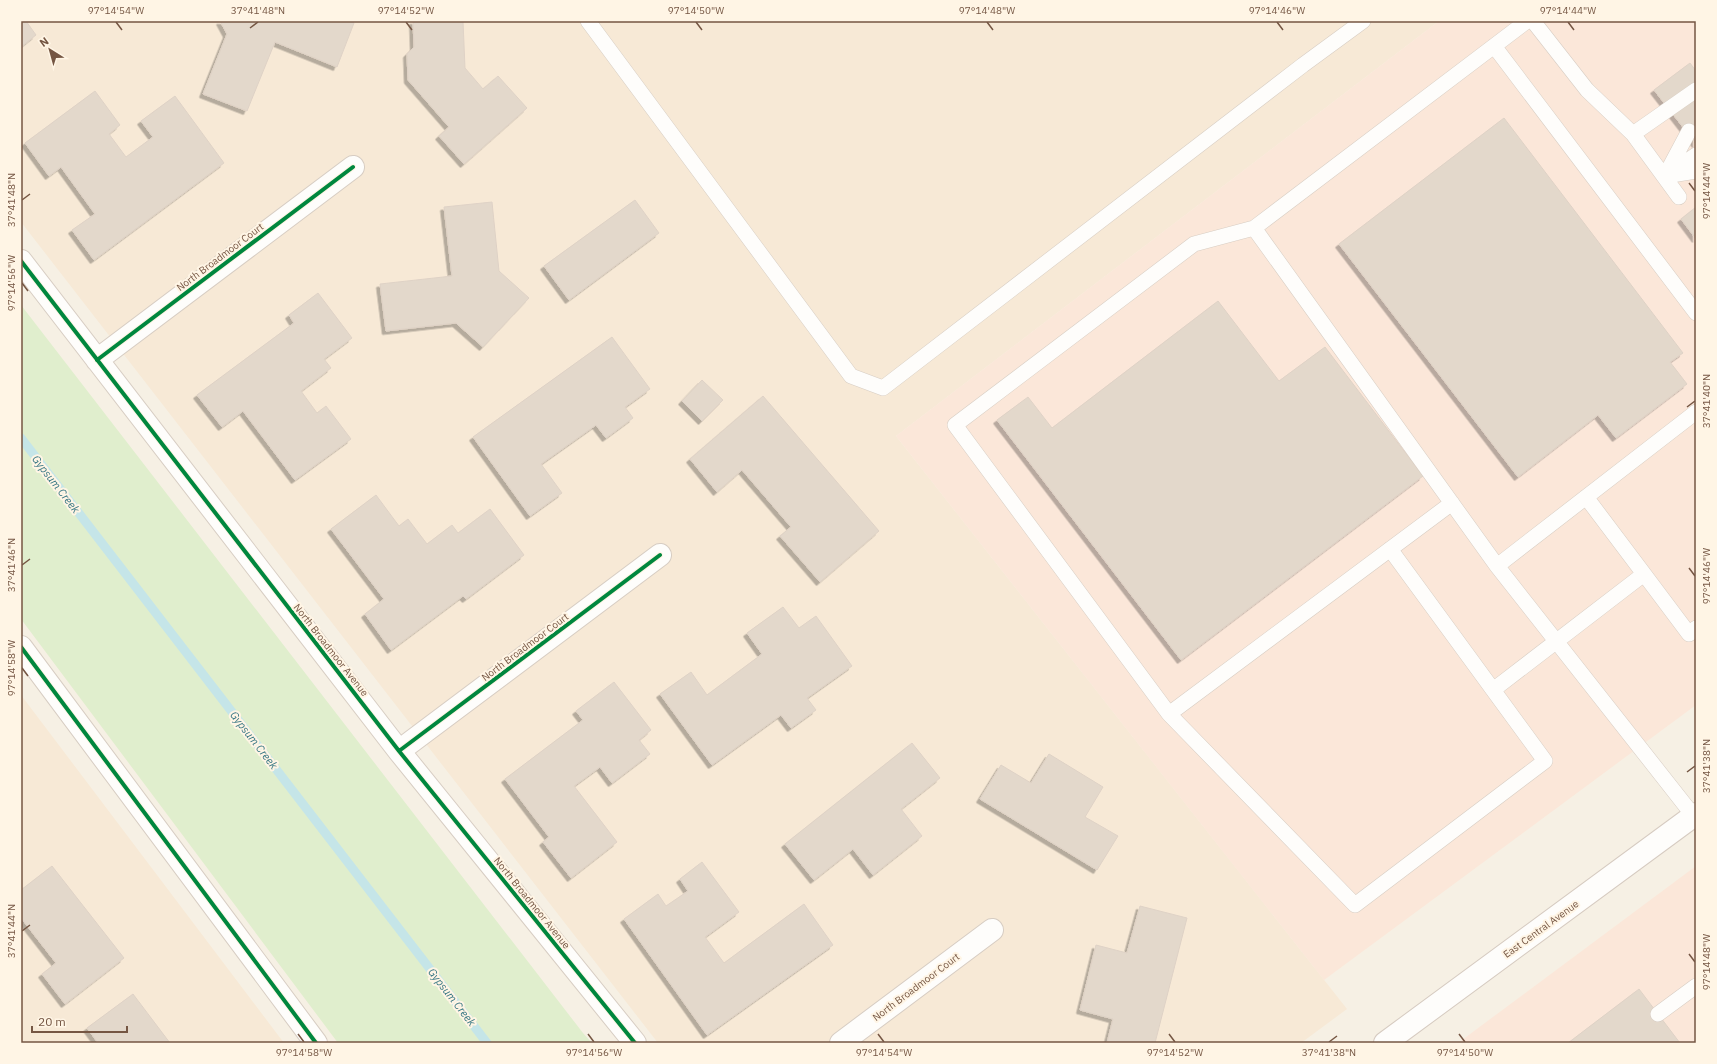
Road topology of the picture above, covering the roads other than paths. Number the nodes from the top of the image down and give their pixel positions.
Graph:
1 (588, 21) edge
2 (1363, 21) edge
3 (1527, 21) edge
4 (1533, 21) edge
5 (1494, 46) junction
6 (1696, 90) edge
7 (1689, 131) dead end
8 (1633, 134) junction
9 (1696, 155) edge
10 (354, 167) dead end
11 (1696, 171) edge
12 (1665, 176) junction
13 (1679, 197) dead end
14 (1254, 228) junction
15 (21, 261) edge
16 (1696, 313) edge
17 (97, 360) junction
18 (1696, 412) edge
19 (1586, 497) junction
20 (1452, 503) junction
21 (1390, 550) junction
22 (660, 556) dead end
23 (1497, 566) junction
24 (1644, 574) junction
25 (1694, 634) edge
26 (1556, 642) junction
27 (21, 647) edge
28 (1493, 690) junction
29 (1169, 714) junction
30 (399, 752) junction
31 (1695, 816) edge
32 (992, 930) dead end
33 (1696, 986) edge
34 (1658, 1014) dead end
35 (316, 1043) edge
36 (635, 1043) edge
37 (841, 1043) edge
38 (1385, 1043) edge

1 - 2 lane
3 - 5 lane
4 - 8 lane
5 - 14 lane
5 - 16 lane
6 - 8 lane
7 - 12 lane
8 - 12 lane
9 - 12 lane
10 - 17 street, North Broadmoor Court
11 - 12 lane
12 - 13 lane
14 - 20 lane
14 - 29 lane
15 - 17 street, North Broadmoor Avenue
17 - 30 street, North Broadmoor Avenue
18 - 19 lane
19 - 23 lane
19 - 24 lane
20 - 21 lane
20 - 23 lane
21 - 28 lane
21 - 29 lane
22 - 30 street, North Broadmoor Court
23 - 26 lane
24 - 25 lane
24 - 26 lane
26 - 28 lane
26 - 31 lane
27 - 35 street
28 - 29 lane
30 - 36 street, North Broadmoor Avenue
31 - 38 street, East Central Avenue
32 - 37 street, North Broadmoor Court
33 - 34 lane

